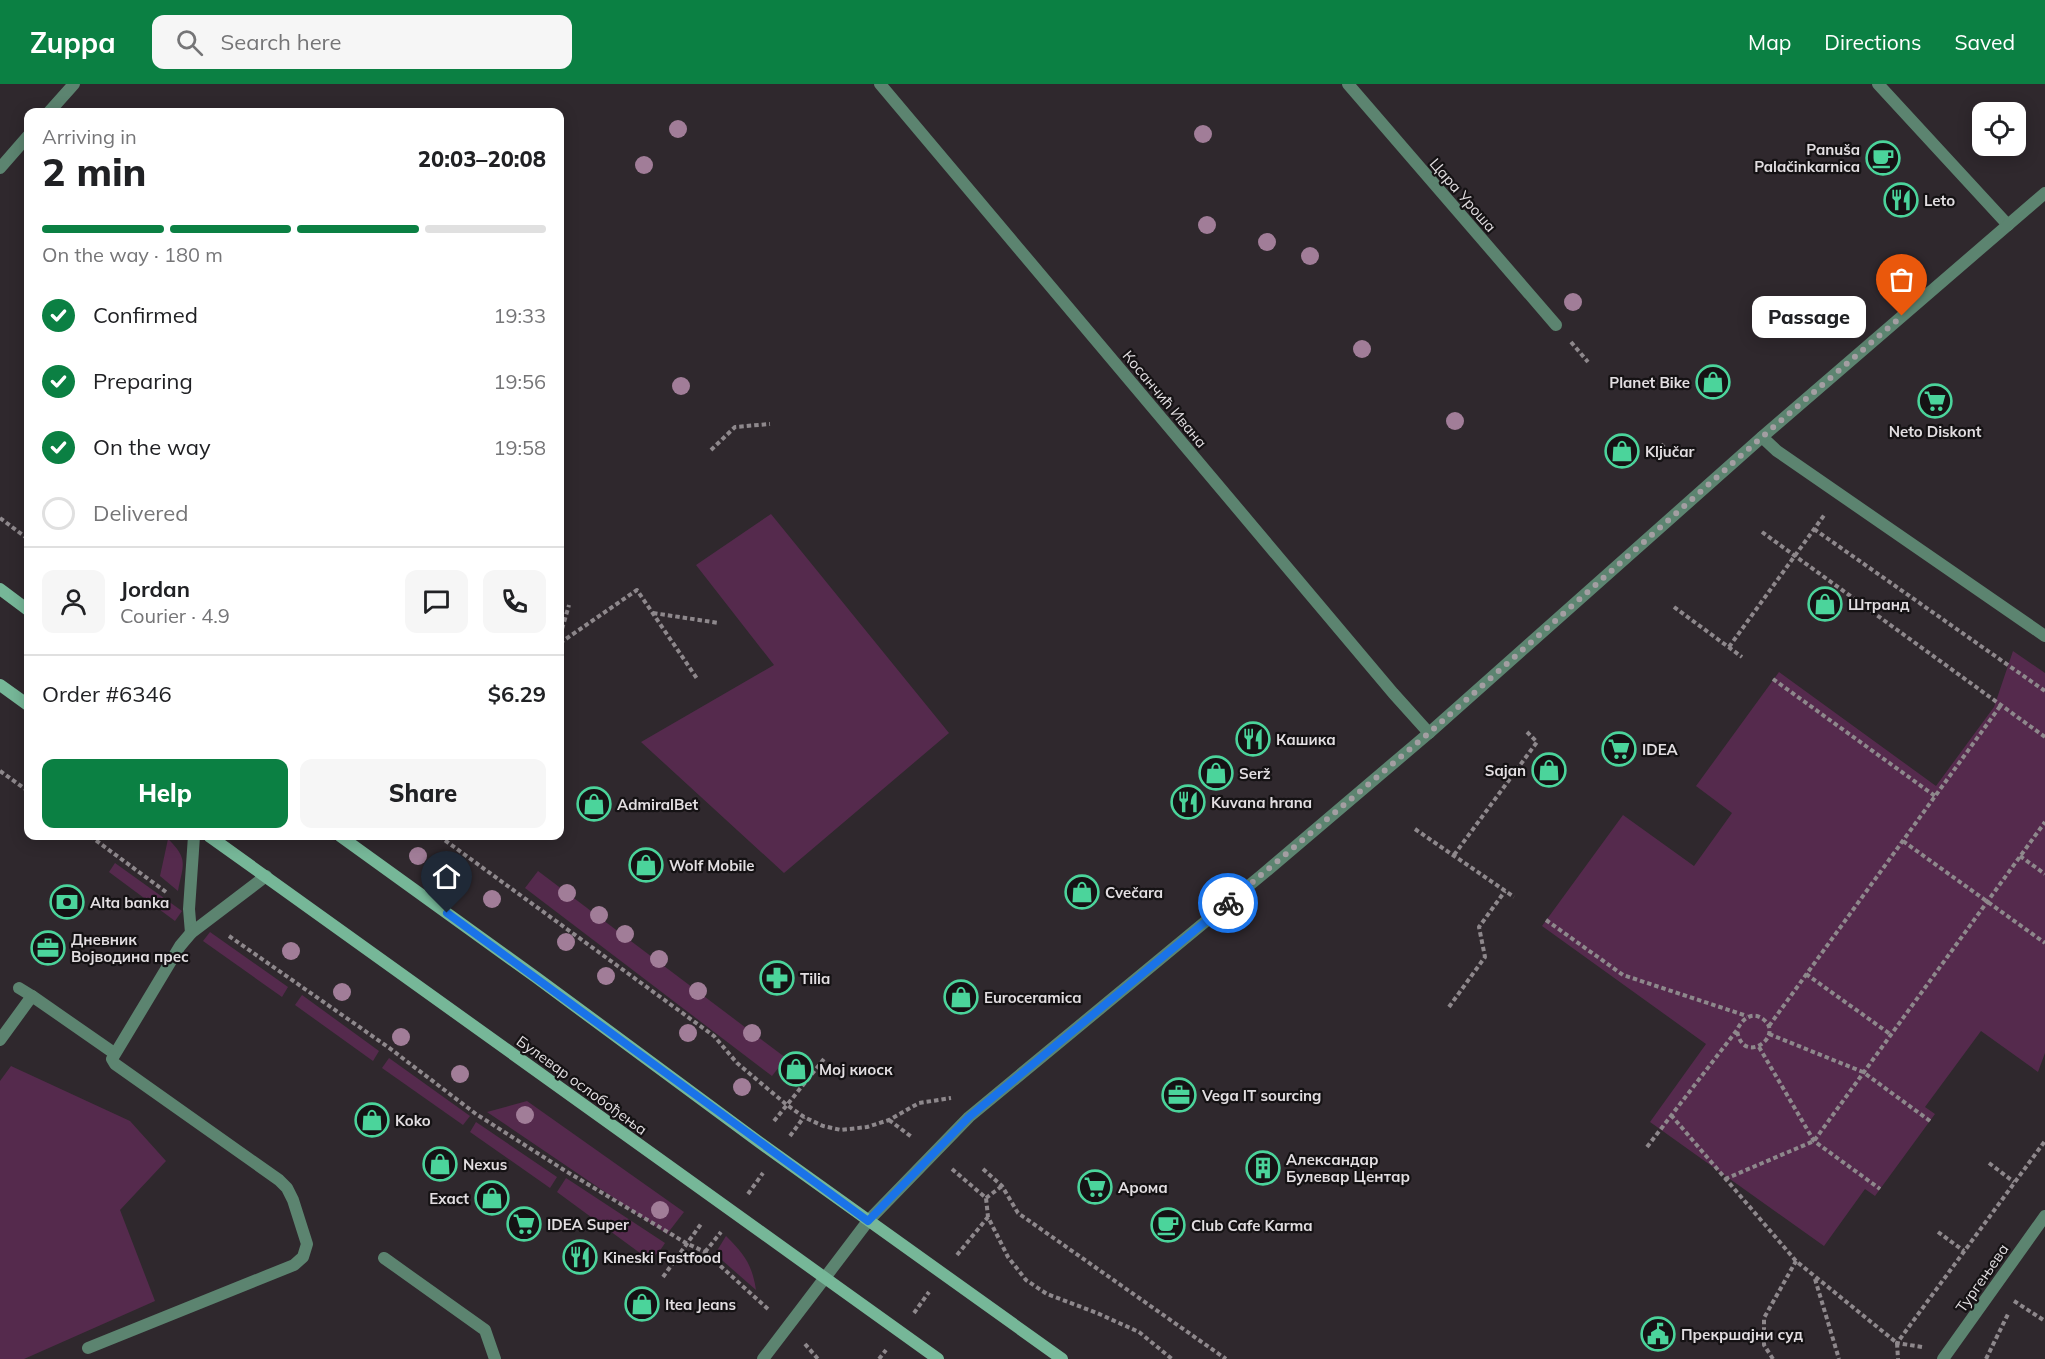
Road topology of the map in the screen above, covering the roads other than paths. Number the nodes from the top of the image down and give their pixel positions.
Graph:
1 (74, 84) edge
2 (880, 84) edge
3 (1348, 84) edge
4 (1878, 84) edge
5 (53, 108) edge
6 (24, 141) edge
7 (0, 168) edge
8 (2045, 193) edge
9 (2008, 225) junction
10 (1556, 325) dead end
11 (1762, 437) junction
12 (0, 589) edge
13 (24, 607) edge
14 (2045, 636) edge
15 (0, 685) edge
16 (24, 702) edge
17 (1429, 733) junction
18 (195, 840) edge
19 (215, 840) edge
20 (346, 840) edge
21 (266, 876) junction
22 (191, 933) junction
23 (20, 988) dead end
24 (32, 996) junction
25 (0, 1040) edge
26 (114, 1053) junction
27 (2045, 1216) edge
28 (868, 1221) junction
29 (384, 1258) dead end
30 (824, 1279) junction
31 (88, 1348) dead end
32 (495, 1359) edge
33 (763, 1359) edge
34 (938, 1359) edge
35 (1062, 1359) edge
36 (1943, 1359) edge

1 - 5 street
2 - 17 street, Косанчић Ивана
3 - 10 street, Цара Уроша
4 - 9 street
6 - 7 street
8 - 9 street
9 - 11 street
11 - 14 street
11 - 17 street
12 - 13 main road
15 - 16 main road
17 - 28 street
18 - 22 street
19 - 21 main road, Булевар ослобођења
20 - 28 main road
21 - 22 street
21 - 30 main road, Булевар ослобођења
22 - 26 street
23 - 24 street
24 - 25 street
24 - 26 street
26 - 31 street
27 - 36 street, Тургењева
28 - 30 street
28 - 35 main road
29 - 32 street
30 - 33 street
30 - 34 main road, Булевар ослобођења

